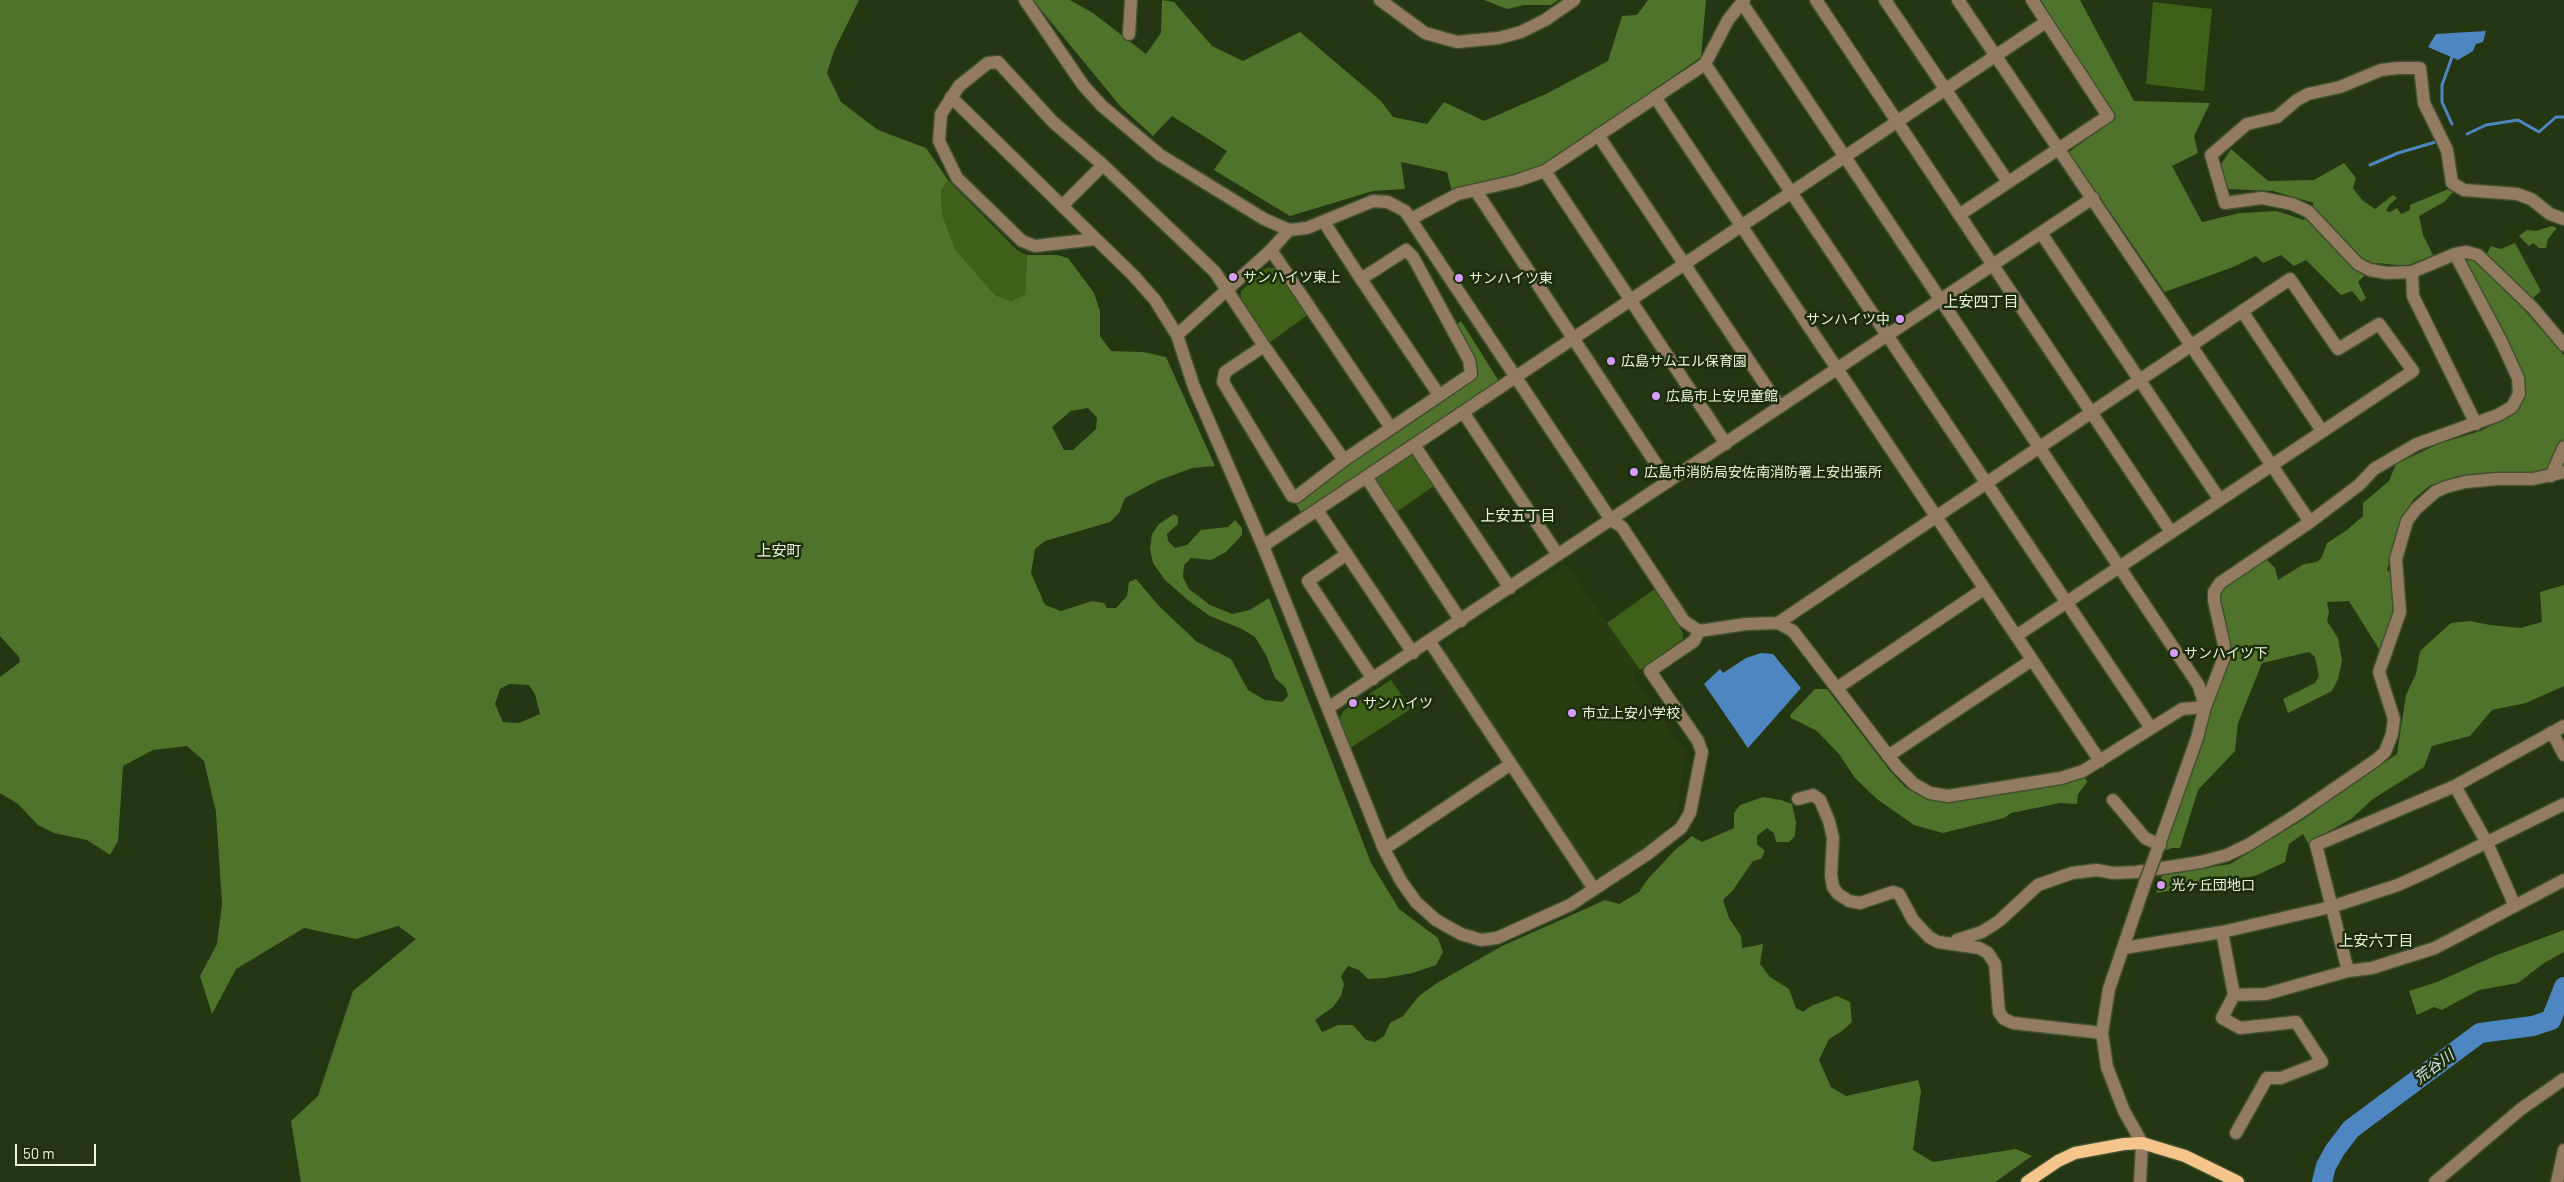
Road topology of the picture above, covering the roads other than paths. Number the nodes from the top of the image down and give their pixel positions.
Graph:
1 (1024, 0) edge
2 (1131, 0) edge
3 (1380, 0) edge
4 (1574, 0) edge
5 (1816, 0) edge
6 (1885, 0) edge
7 (1958, 0) edge
8 (2032, 0) edge
9 (1743, 1) edge
10 (2046, 22) junction
11 (1129, 34) dead end
12 (1995, 55) junction
13 (1705, 64) junction
14 (1945, 89) junction
15 (951, 97) junction
16 (1655, 97) junction
17 (1897, 121) junction
18 (1598, 135) junction
19 (2059, 148) junction
20 (1844, 157) junction
21 (1103, 165) junction
22 (1545, 171) junction
23 (2008, 182) junction
24 (1476, 191) junction
25 (1791, 192) junction
26 (2093, 198) junction
27 (1062, 206) junction
28 (1960, 215) junction
29 (1412, 219) junction
30 (2564, 219) edge
31 (1324, 222) junction
32 (1741, 226) junction
33 (1288, 230) junction
34 (2042, 233) junction
35 (1096, 239) junction
36 (1271, 250) junction
37 (2455, 254) junction
38 (1684, 264) junction
39 (1993, 265) junction
40 (2412, 272) junction
41 (1362, 279) junction
42 (1226, 290) junction
43 (1631, 300) junction
44 (1940, 300) junction
45 (2242, 311) junction
46 (1177, 336) junction
47 (1888, 336) junction
48 (1574, 339) junction
49 (2191, 344) junction
50 (2564, 345) edge
51 (1264, 346) junction
52 (1837, 370) junction
53 (1516, 377) junction
54 (2139, 379) junction
55 (1438, 395) junction
56 (1780, 407) junction
57 (2091, 411) junction
58 (1464, 412) junction
59 (2476, 424) junction
60 (1391, 428) junction
61 (2322, 431) junction
62 (1726, 444) junction
63 (1414, 445) junction
64 (2038, 446) junction
65 (2564, 447) edge
66 (1344, 460) junction
67 (2272, 465) junction
68 (2564, 472) edge
69 (2551, 476) junction
70 (1366, 477) junction
71 (1668, 482) junction
72 (1986, 482) junction
73 (2220, 500) junction
74 (1317, 510) junction
75 (1936, 516) junction
76 (1611, 520) junction
77 (2310, 522) junction
78 (2172, 532) junction
79 (1263, 546) junction
80 (1347, 554) junction
81 (1558, 555) junction
82 (2120, 567) junction
83 (1510, 588) junction
84 (1984, 589) junction
85 (2066, 602) junction
86 (1461, 621) junction
87 (1778, 623) junction
88 (1699, 630) junction
89 (2016, 636) junction
90 (1430, 642) junction
91 (1413, 653) junction
92 (2032, 660) junction
93 (1373, 679) junction
94 (1837, 688) junction
95 (2205, 707) junction
96 (1328, 708) junction
97 (2564, 726) edge
98 (2151, 728) junction
99 (2552, 732) junction
100 (2564, 755) edge
101 (1888, 756) junction
102 (2100, 760) junction
103 (1511, 764) junction
104 (2455, 786) junction
105 (1798, 799) dead end
106 (2113, 800) dead end
107 (2564, 804) edge
108 (2487, 843) junction
109 (2160, 844) junction
110 (1384, 849) junction
111 (2564, 880) edge
112 (1594, 889) junction
113 (2515, 906) junction
114 (2331, 907) junction
115 (2222, 932) junction
116 (1954, 944) junction
117 (2124, 948) junction
118 (2348, 971) junction
119 (2234, 996) junction
120 (2102, 1034) junction
121 (2564, 1079) edge
122 (2236, 1133) dead end
123 (2142, 1143) junction
124 (2564, 1150) edge
125 (2028, 1182) edge
126 (2140, 1182) edge
127 (2238, 1182) edge
128 (2435, 1182) edge
129 (2557, 1182) edge

1 - 33 street
2 - 11 street
3 - 4 street
5 - 17 street
6 - 14 street
7 - 12 street
8 - 10 street
9 - 13 street
9 - 20 street
10 - 12 street
10 - 19 street
12 - 14 street
12 - 19 street
13 - 16 street
13 - 25 street
14 - 17 street
14 - 23 street
15 - 21 street
15 - 27 street
15 - 35 street
16 - 18 street
16 - 32 street
17 - 20 street
17 - 28 street
18 - 22 street
18 - 38 street
19 - 23 street
19 - 26 street
20 - 25 street
20 - 44 street
21 - 27 street
21 - 42 street
22 - 24 street
22 - 43 street
23 - 28 street
24 - 29 street
24 - 48 street
25 - 32 street
25 - 47 street
26 - 34 street
26 - 49 street
27 - 35 street
28 - 39 street
29 - 31 street
29 - 53 street
30 - 40 street
31 - 33 street
31 - 41 street
32 - 38 street
32 - 52 street
33 - 36 street
34 - 39 street
34 - 54 street
35 - 46 street
36 - 42 street
36 - 60 street
37 - 40 street
37 - 50 street
37 - 59 street
38 - 43 street
38 - 56 street
39 - 44 street
39 - 57 street
40 - 59 street
41 - 55 street
41 - 55 street
42 - 46 street
42 - 51 street
43 - 48 street
43 - 62 street
44 - 47 street
44 - 64 street
45 - 49 street
45 - 61 street
45 - 61 street
46 - 79 street
47 - 52 street
47 - 72 street
48 - 53 street
48 - 71 street
49 - 54 street
49 - 67 street
51 - 66 street
51 - 66 street
52 - 56 street
52 - 75 street
53 - 58 street
53 - 76 street
54 - 57 street
54 - 73 street
55 - 60 street
56 - 62 street
57 - 64 street
57 - 78 street
58 - 63 street
58 - 81 street
59 - 77 street
60 - 66 street
61 - 67 street
62 - 71 street
63 - 70 street
63 - 83 street
64 - 72 street
64 - 82 street
65 - 69 street
67 - 73 street
67 - 77 street
68 - 69 street
69 - 116 street
70 - 74 street
70 - 86 street
71 - 76 street
72 - 75 street
72 - 85 street
73 - 78 street
74 - 79 street
74 - 80 street
75 - 84 street
75 - 87 street
76 - 81 street
76 - 88 street
77 - 95 street
78 - 82 street
79 - 96 street
80 - 91 street
80 - 93 street
81 - 83 street
82 - 85 street
82 - 95 street
83 - 86 street
84 - 89 street
84 - 94 street
85 - 89 street
85 - 98 street
86 - 90 street
87 - 88 street
87 - 94 street
88 - 112 street
89 - 92 street
90 - 91 street
90 - 103 street
91 - 93 street
92 - 101 street
92 - 102 street
93 - 96 street
94 - 101 street
95 - 98 street
95 - 109 street
96 - 110 street
97 - 99 street
98 - 102 street
99 - 100 street
99 - 104 street
101 - 102 street
103 - 110 street
103 - 112 street
104 - 108 street
104 - 114 street
105 - 116 street
106 - 109 street
107 - 108 street
108 - 113 street
108 - 114 street
109 - 117 street, bridge
110 - 112 street
111 - 113 street
113 - 118 street
114 - 115 street
114 - 118 street
115 - 117 street
115 - 119 street
116 - 120 street
117 - 120 street
118 - 119 street
119 - 122 street
120 - 123 street
121 - 128 street
123 - 125 main road
123 - 126 street
123 - 127 main road
124 - 129 street

